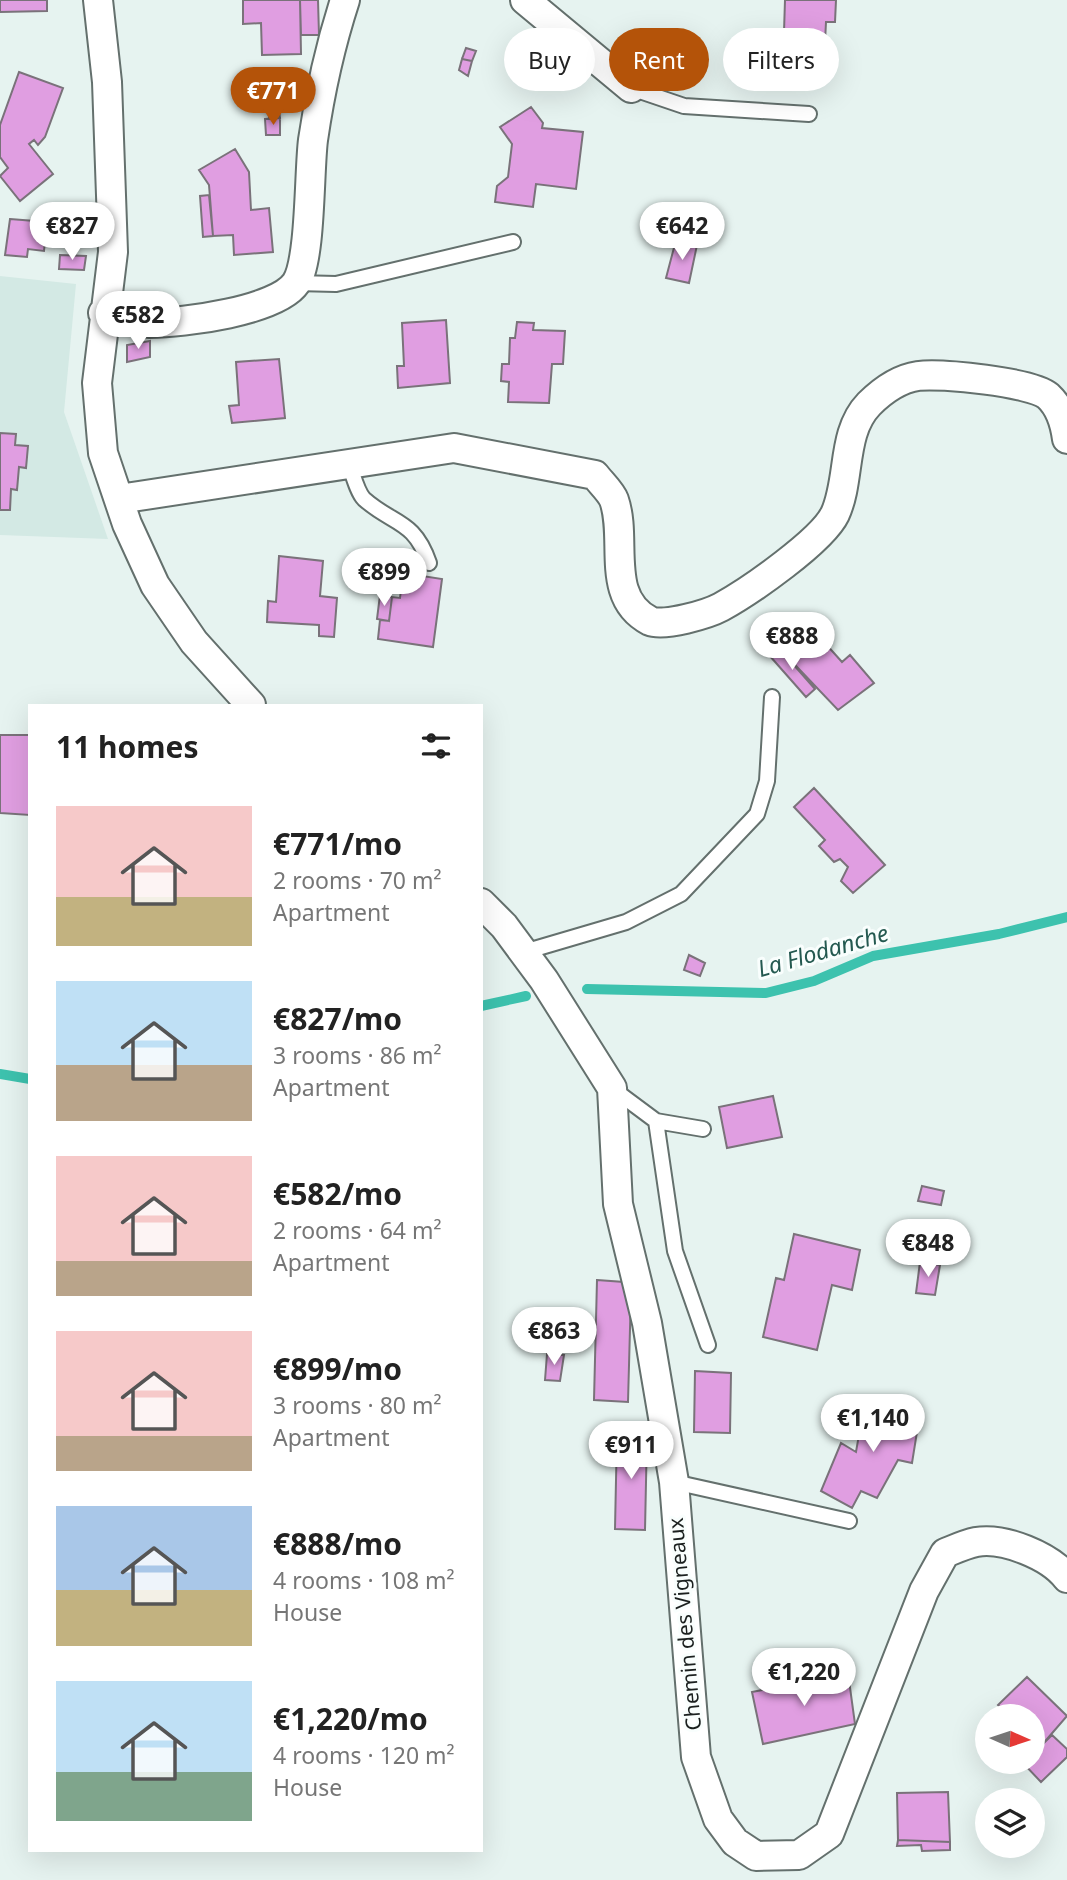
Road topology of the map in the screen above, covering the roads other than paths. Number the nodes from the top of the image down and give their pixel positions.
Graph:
1 (98, 0) edge
2 (345, 0) edge
3 (525, 0) edge
4 (609, 70) edge
5 (640, 91) edge
6 (809, 114) dead end
7 (513, 242) dead end
8 (296, 283) junction
9 (103, 313) junction
10 (1067, 439) edge
11 (349, 464) junction
12 (119, 499) junction
13 (429, 563) dead end
14 (772, 697) dead end
15 (243, 702) edge
16 (483, 905) edge
17 (524, 952) junction
18 (612, 1088) junction
19 (656, 1121) junction
20 (703, 1129) dead end
21 (708, 1345) dead end
22 (674, 1482) junction
23 (849, 1521) dead end
24 (1066, 1574) edge
25 (758, 1868) edge

1 - 9 street
2 - 8 street
3 - 4 street
5 - 6 lane
7 - 8 lane
8 - 9 street
9 - 12 street
10 - 11 street
11 - 12 street
11 - 13 lane
12 - 15 street
14 - 17 lane
16 - 17 street, Chemin des Vigneaux
17 - 18 street, Chemin des Vigneaux
18 - 19 lane
18 - 22 street, Chemin des Vigneaux
19 - 20 lane
19 - 21 lane
22 - 23 lane
22 - 25 street, Chemin des Vigneaux
24 - 25 street, Chemin des Vigneaux

